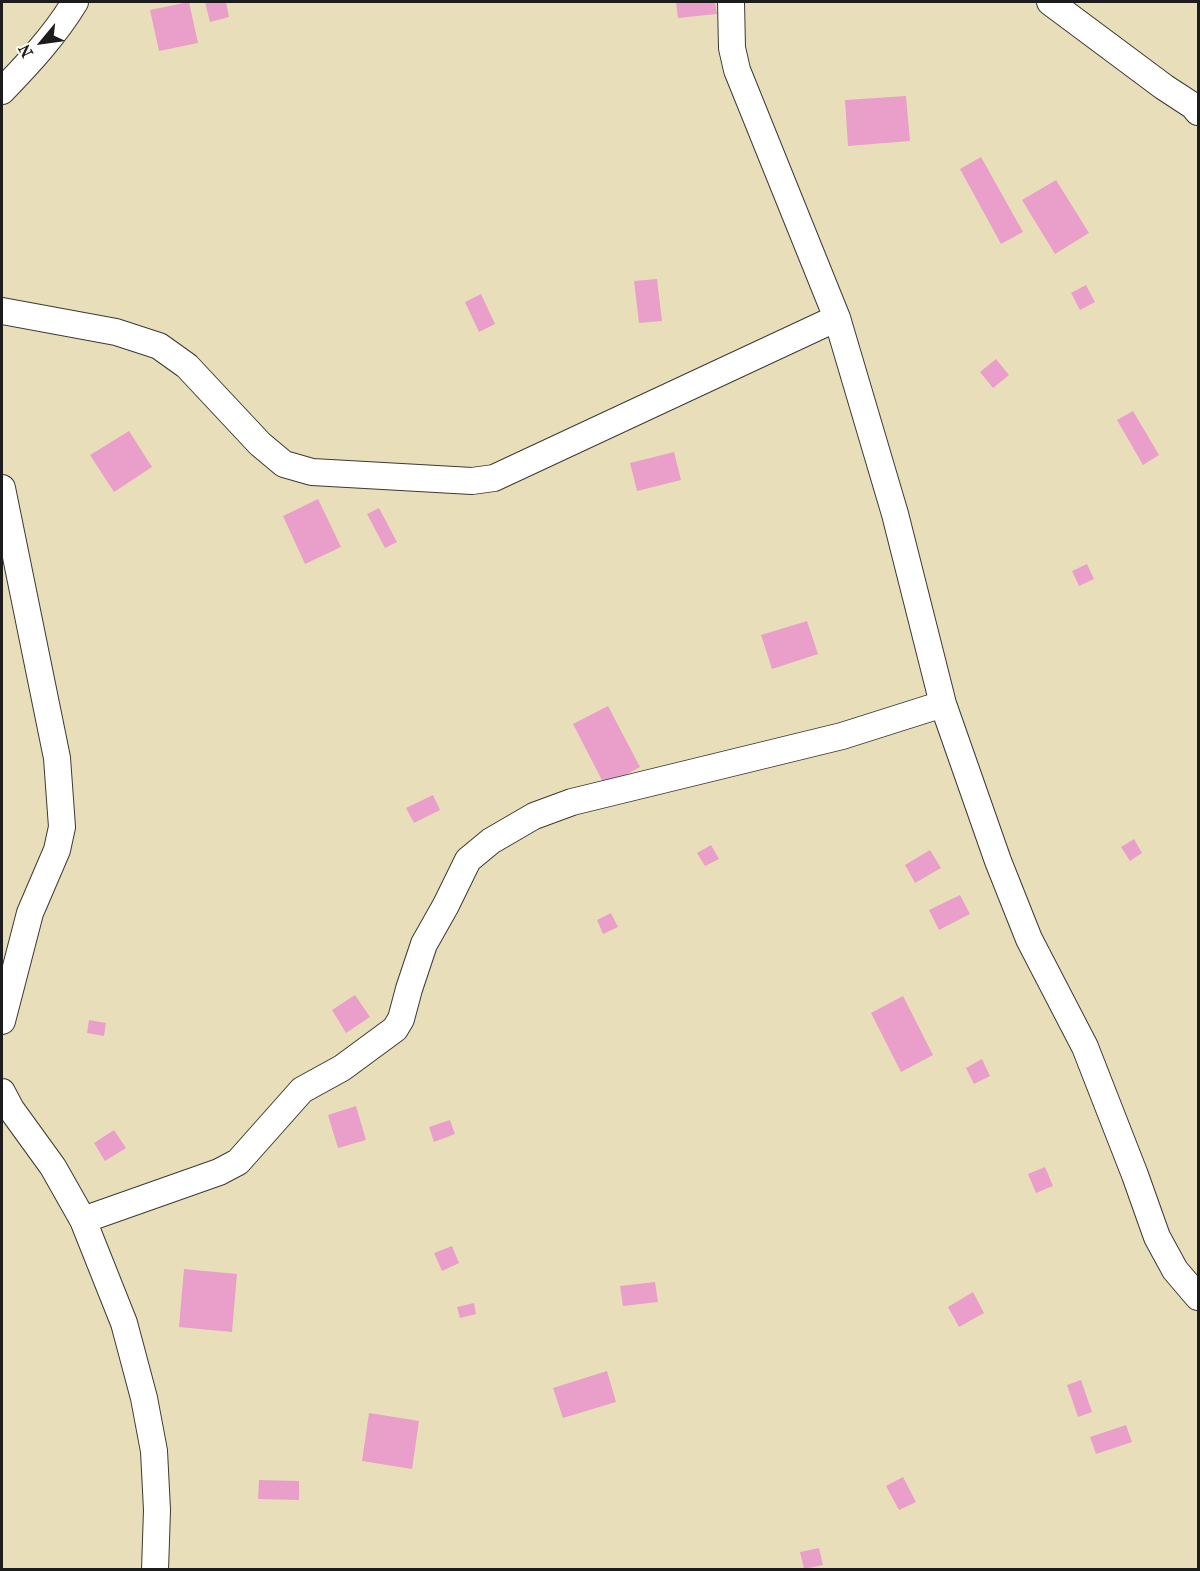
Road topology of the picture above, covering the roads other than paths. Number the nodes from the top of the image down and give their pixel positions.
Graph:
1 (75, 2) edge
2 (731, 2) edge
3 (1050, 2) edge
4 (2, 91) edge
5 (1197, 107) edge
6 (2, 311) edge
7 (837, 318) junction
8 (2, 488) edge
9 (943, 704) junction
10 (2, 1021) edge
11 (2, 1092) edge
12 (83, 1220) junction
13 (1198, 1297) edge
14 (155, 1569) edge

1 - 4 street
2 - 7 street
3 - 5 street
6 - 7 street
7 - 9 street
8 - 10 street
9 - 12 street
9 - 13 street
11 - 12 street
12 - 14 street

